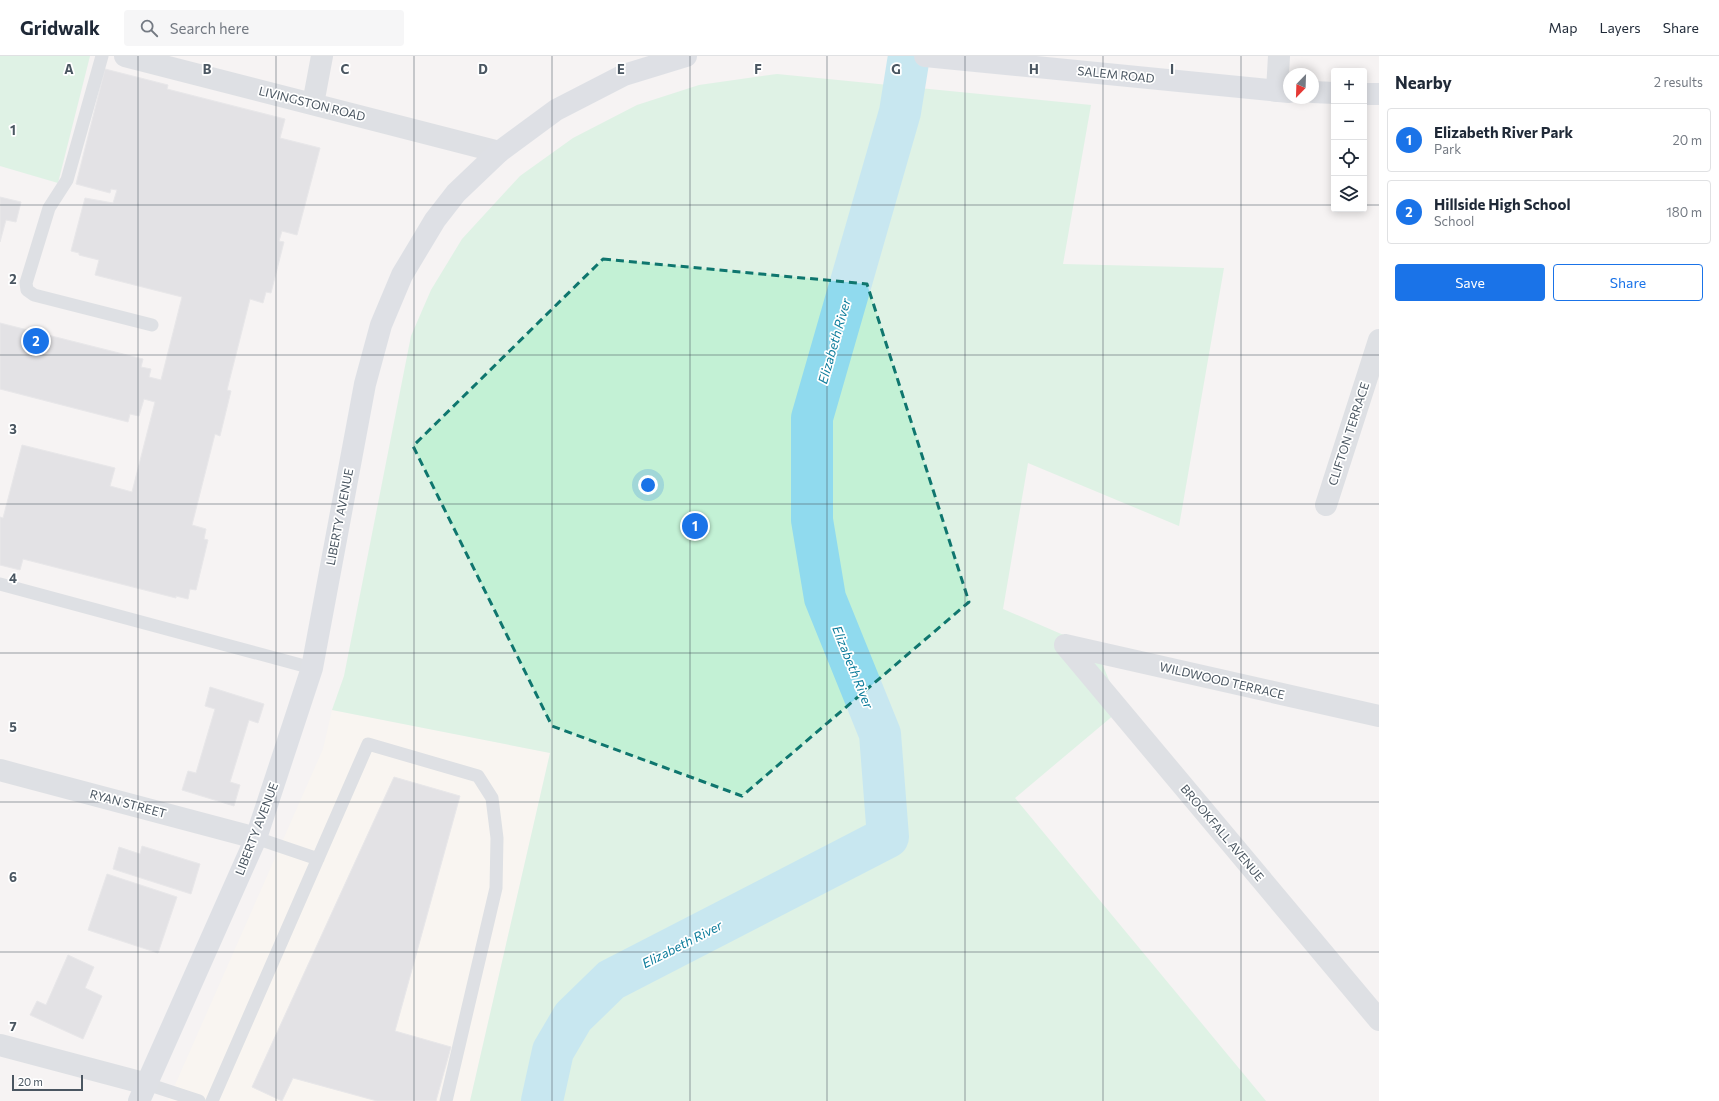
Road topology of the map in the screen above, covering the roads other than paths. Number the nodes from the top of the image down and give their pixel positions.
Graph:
1 (102, 56) edge
2 (125, 56) edge
3 (322, 56) edge
4 (686, 56) edge
5 (925, 56) edge
6 (1279, 56) edge
7 (1283, 92) edge
8 (1319, 92) edge
9 (1331, 93) edge
10 (1367, 94) edge
11 (1379, 94) edge
12 (313, 104) junction
13 (499, 152) junction
14 (152, 325) dead end
15 (1379, 340) edge
16 (1326, 505) dead end
17 (0, 584) edge
18 (1065, 645) joint
19 (312, 668) junction
20 (1379, 716) edge
21 (0, 770) edge
22 (256, 838) junction
23 (318, 859) junction
24 (1379, 1020) edge
25 (0, 1046) edge
26 (143, 1093) edge
27 (199, 1101) edge
28 (212, 1101) edge
29 (446, 1101) edge

1 - 14 lane
2 - 12 street, LIVINGSTON ROAD
3 - 12 street
4 - 13 street, LIBERTY AVENUE
5 - 7 street, SALEM ROAD
6 - 7 street
8 - 9 street
10 - 11 street
12 - 13 street, LIVINGSTON ROAD
13 - 19 street, LIBERTY AVENUE
15 - 16 street, CLIFTON TERRACE
17 - 19 lane
18 - 20 street, WILDWOOD TERRACE
18 - 24 street, BROOKFALL AVENUE
19 - 22 street, LIBERTY AVENUE
21 - 22 street, RYAN STREET
22 - 23 lane
22 - 26 street, LIBERTY AVENUE
23 - 28 lane
23 - 29 lane
25 - 26 street
26 - 27 lane

